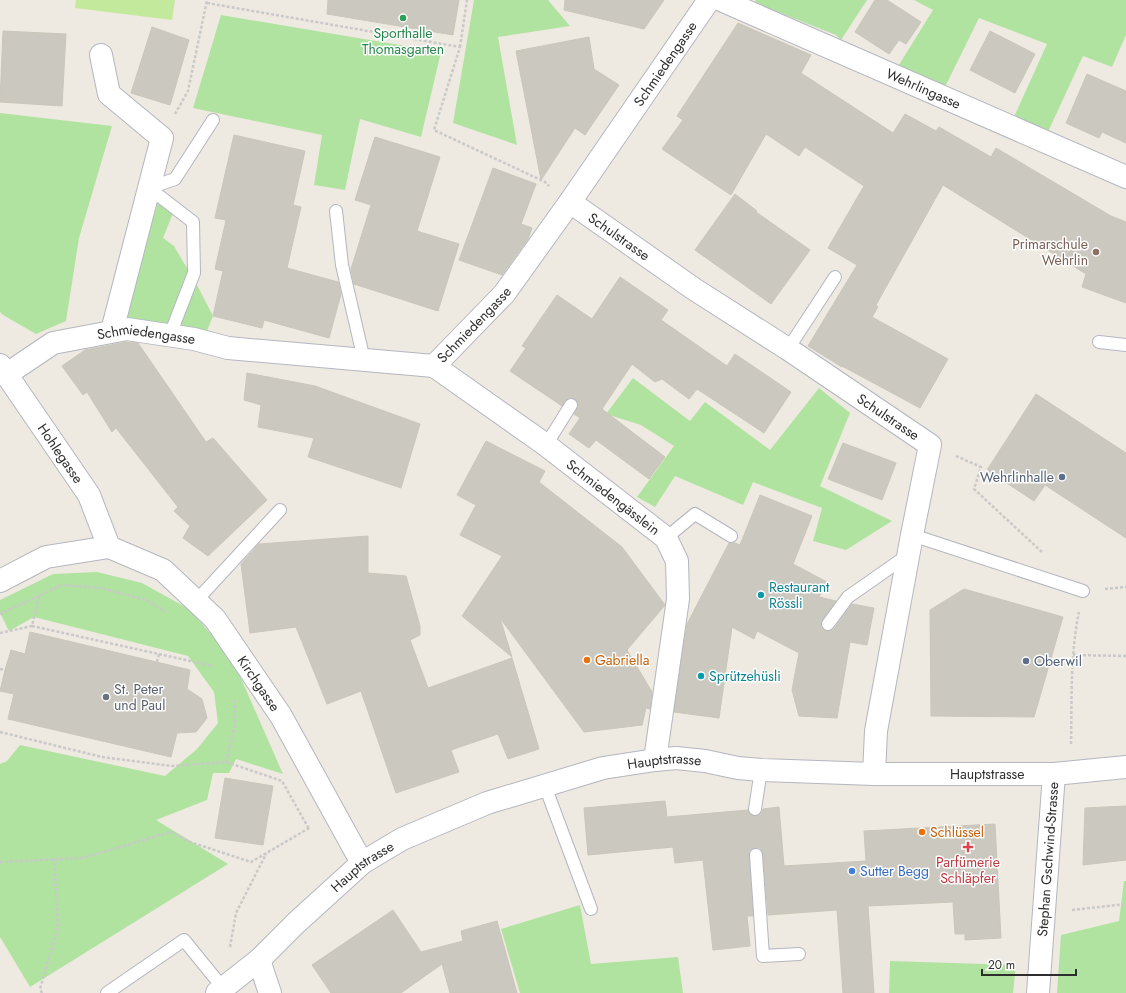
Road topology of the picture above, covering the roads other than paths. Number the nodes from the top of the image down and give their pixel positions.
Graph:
1 (709, 0) edge
2 (721, 0) edge
3 (101, 55) dead end
4 (213, 120) dead end
5 (1126, 177) edge
6 (149, 188) junction
7 (570, 202) junction
8 (336, 211) dead end
9 (835, 277) dead end
10 (112, 332) junction
11 (170, 335) junction
12 (1100, 342) dead end
13 (1126, 344) edge
14 (788, 349) junction
15 (364, 360) junction
16 (434, 366) junction
17 (4, 369) edge
18 (571, 405) dead end
19 (546, 445) junction
20 (280, 510) dead end
21 (731, 536) dead end
22 (666, 538) junction
23 (910, 545) junction
24 (109, 547) junction
25 (3, 576) edge
26 (1083, 591) road end
27 (196, 601) junction
28 (828, 624) dead end
29 (655, 760) junction
30 (1126, 767) edge
31 (761, 770) junction
32 (874, 774) junction
33 (1054, 774) junction
34 (546, 786) junction
35 (755, 810) dead end
36 (756, 856) dead end
37 (362, 863) junction
38 (591, 909) dead end
39 (799, 954) dead end
40 (259, 960) junction
41 (220, 991) edge
42 (107, 993) edge
43 (270, 993) edge
44 (1038, 993) edge

1 - 7 street, Schmiedengasse
2 - 5 street, Wehrlingasse
3 - 6 street
4 - 6 lane
6 - 10 street
6 - 11 lane
7 - 14 street, Schulstrasse
7 - 16 street, Schmiedengasse
8 - 15 lane
9 - 14 lane
10 - 11 street, Schmiedengasse
10 - 17 street, Schmiedengasse
11 - 15 street, Schmiedengasse
12 - 13 lane
14 - 23 street, Schulstrasse
15 - 16 street, Schmiedengasse
16 - 19 street, Schmiedengässlein
17 - 24 street, Hohlegasse
18 - 19 lane
19 - 22 street, Schmiedengässlein
20 - 27 lane
21 - 22 lane
22 - 29 street, Schmiedengässlein
23 - 26 lane
23 - 28 lane
23 - 32 street, Schulstrasse
24 - 25 street
24 - 27 street, Kirchgasse
27 - 37 street, Kirchgasse
29 - 31 street, Hauptstrasse
29 - 34 street, Hauptstrasse
30 - 33 street, Hauptstrasse
31 - 32 street, Hauptstrasse
31 - 35 lane
32 - 33 street, Hauptstrasse
33 - 44 street, Stephan Gschwind-Strasse
34 - 37 street, Hauptstrasse
34 - 38 lane
36 - 39 lane
37 - 40 street, Hauptstrasse
40 - 41 street, Hauptstrasse
40 - 43 street
41 - 42 lane

